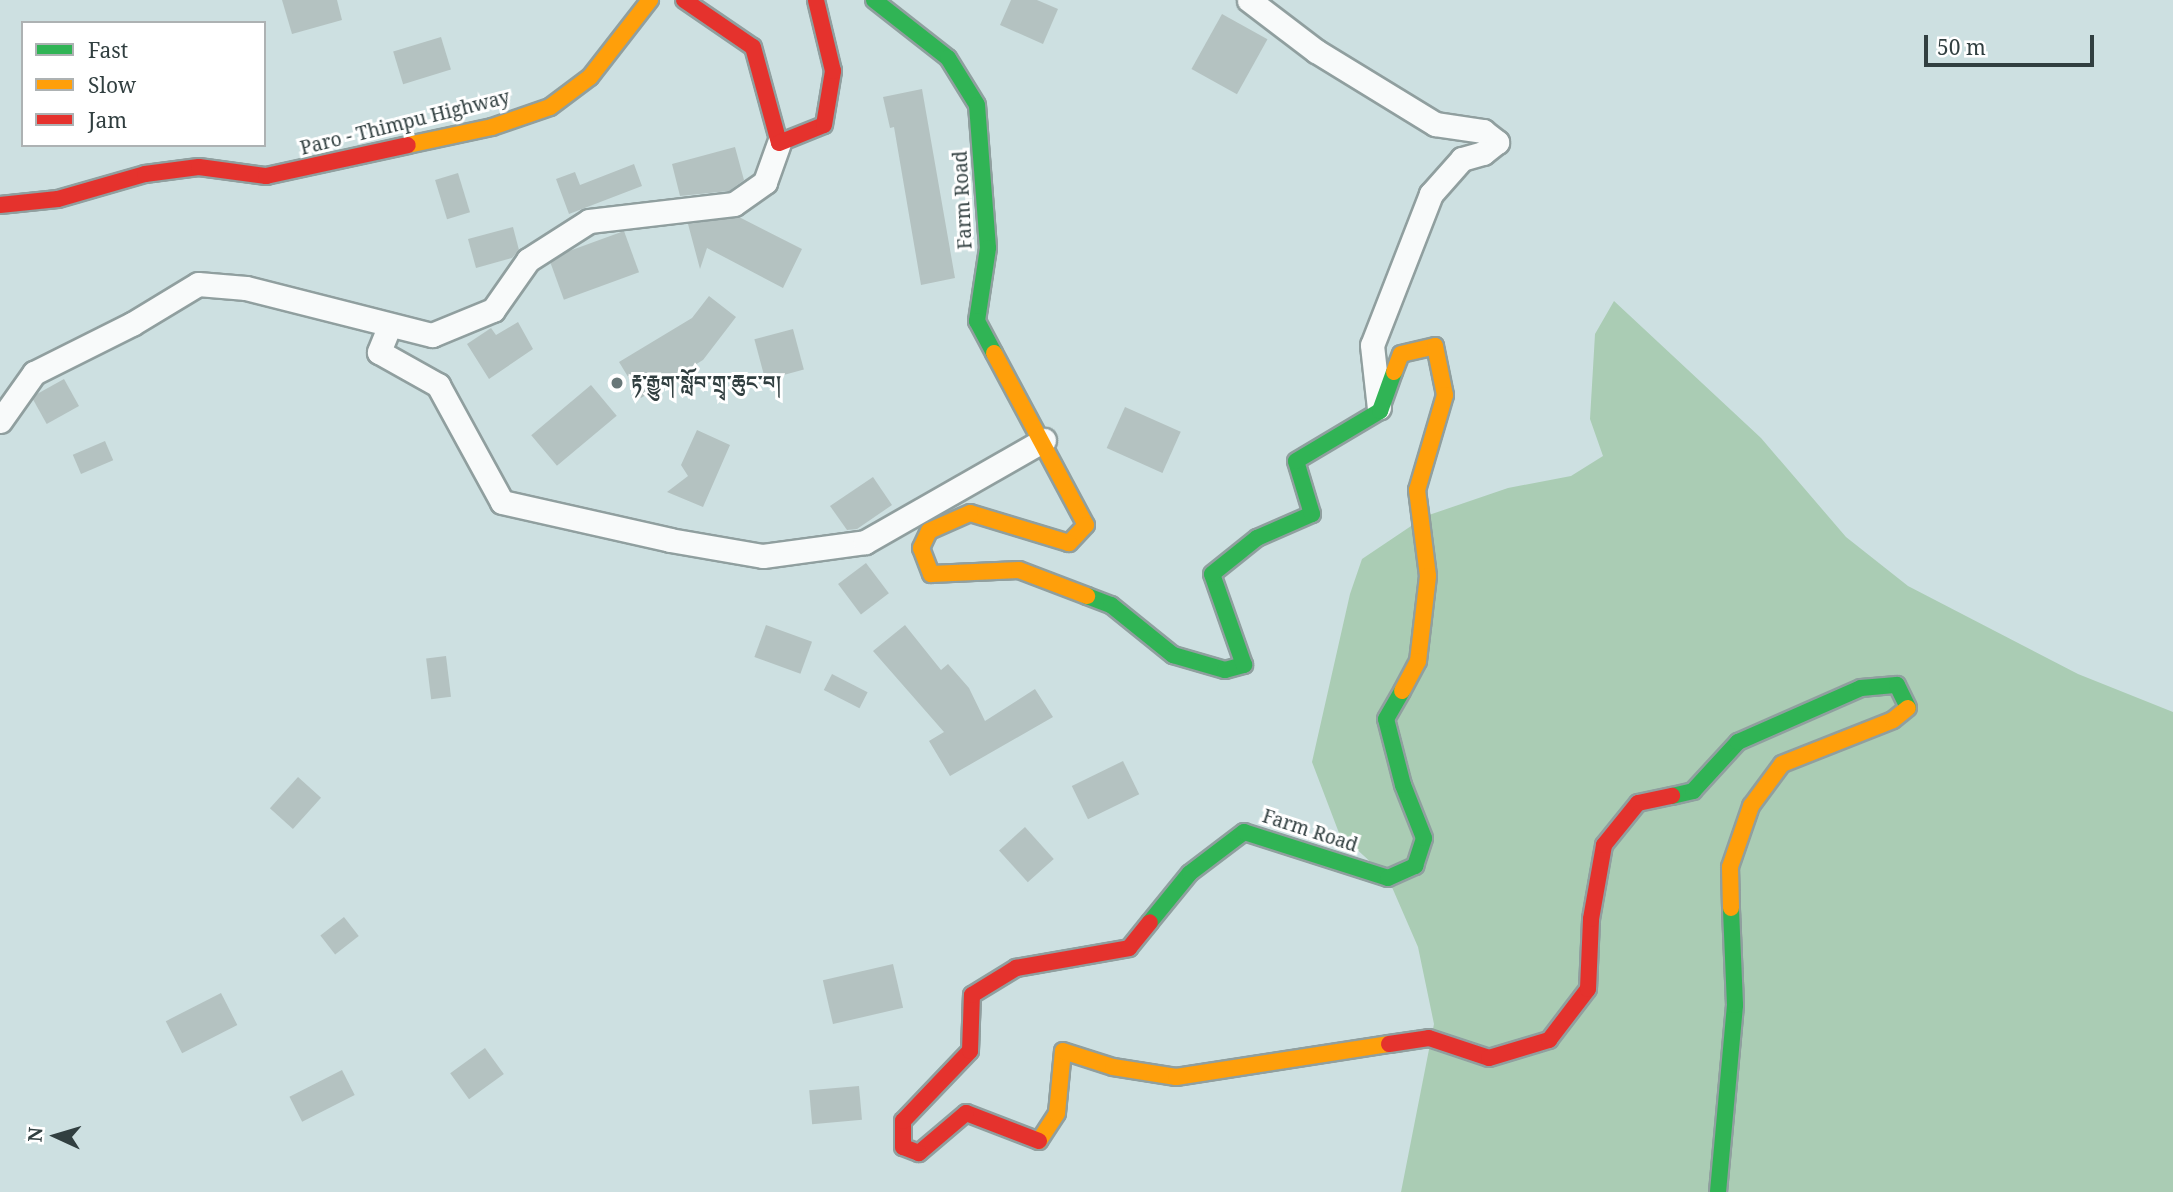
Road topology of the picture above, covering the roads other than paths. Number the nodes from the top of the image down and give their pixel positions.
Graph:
1 (650, 0) edge
2 (684, 0) edge
3 (816, 0) edge
4 (874, 0) edge
5 (1249, 0) edge
6 (779, 143) junction
7 (0, 205) edge
8 (389, 327) junction
9 (1380, 411) junction
10 (0, 421) edge
11 (1044, 440) junction
12 (1718, 1192) edge

1 - 7 street, Paro - Thimpu Highway
2 - 6 street
3 - 6 street
4 - 11 street, Farm Road
5 - 9 street
6 - 8 street
8 - 10 street
8 - 11 street
9 - 11 street, Farm Road
9 - 12 street, Farm Road

